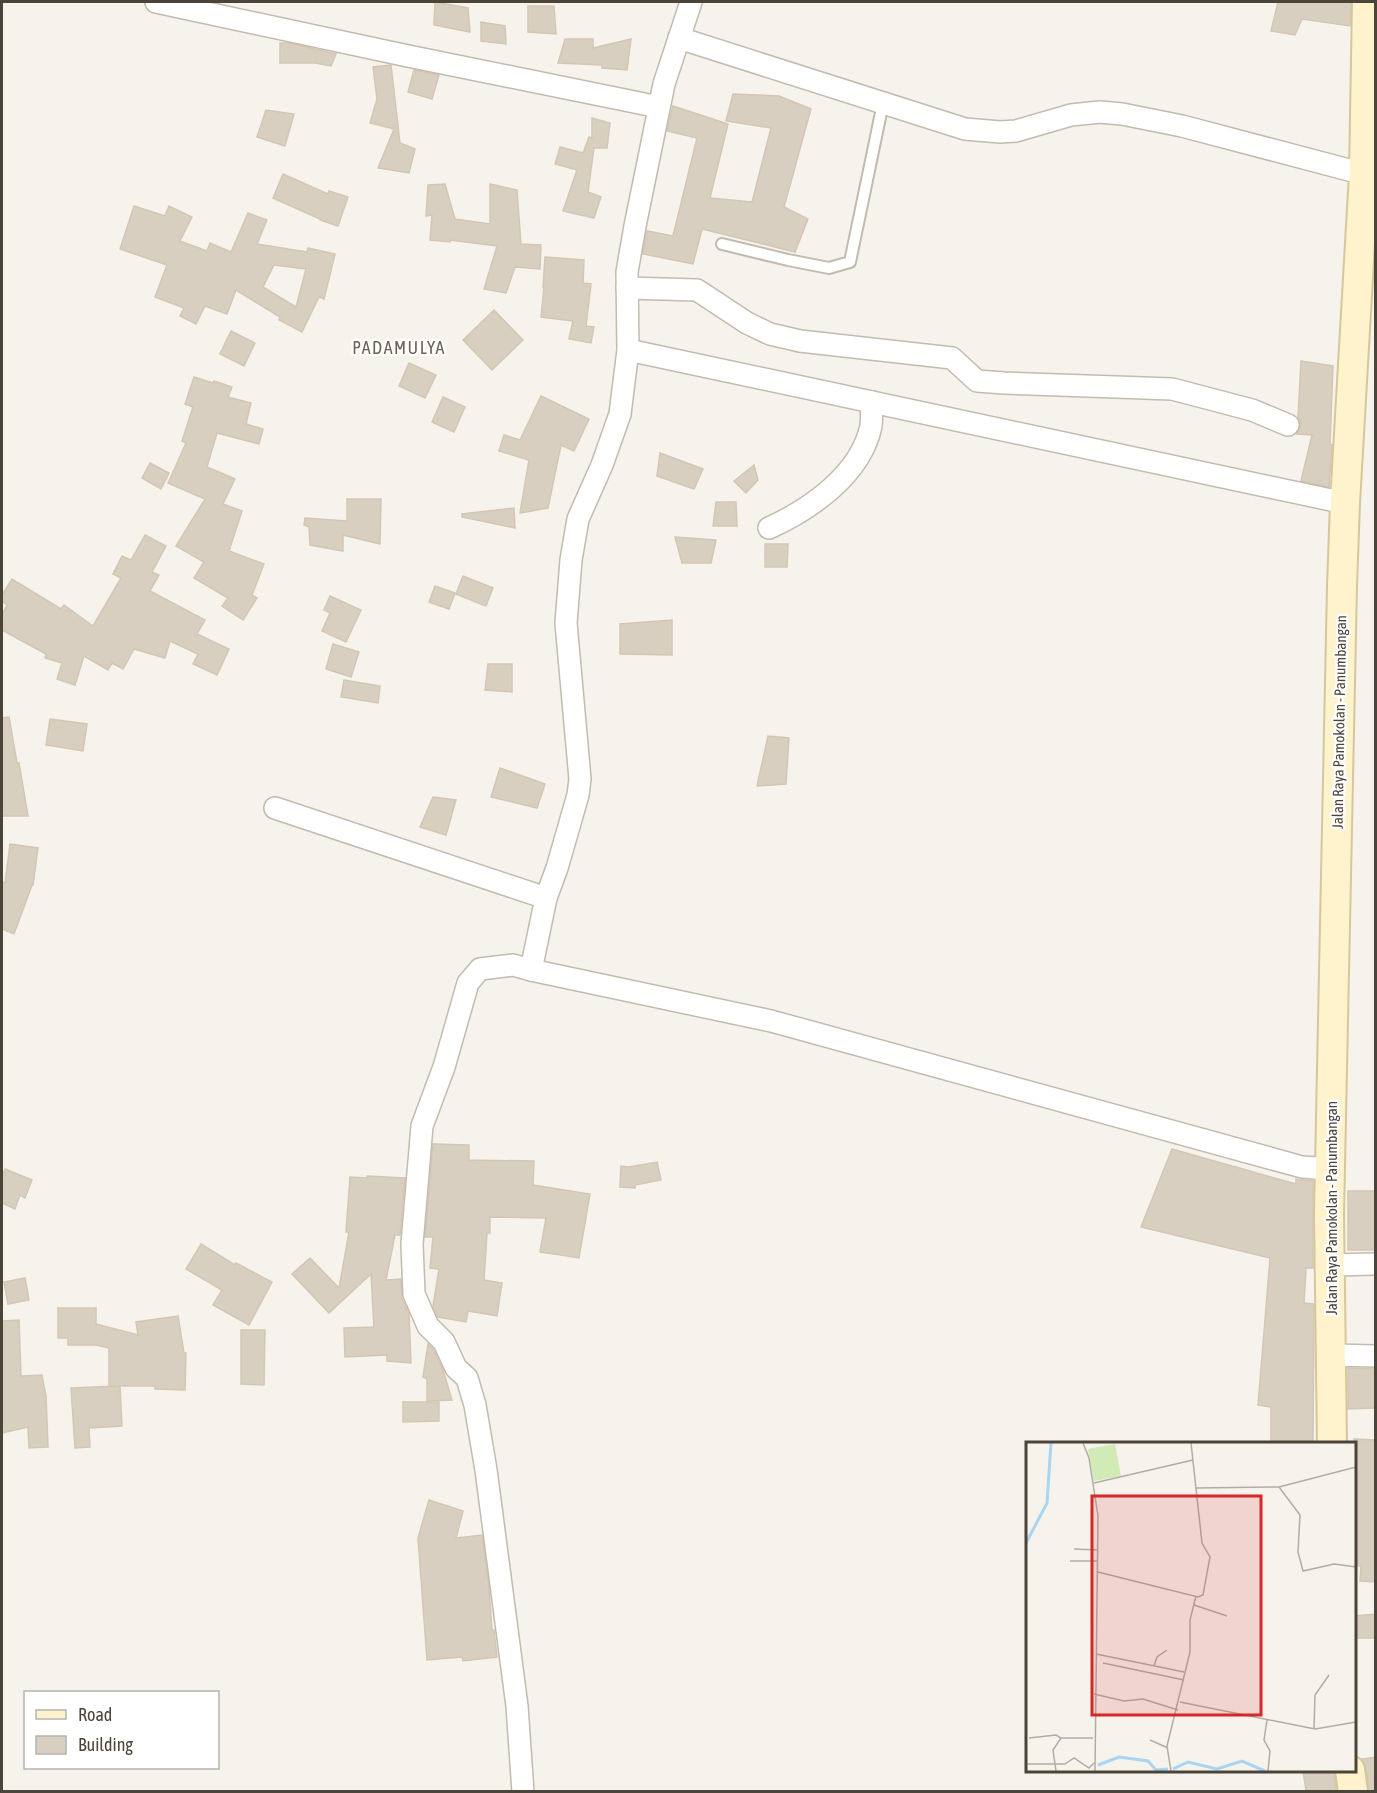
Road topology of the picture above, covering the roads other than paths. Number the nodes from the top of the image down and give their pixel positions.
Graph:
1 (156, 2) edge
2 (691, 2) edge
3 (1367, 2) edge
4 (679, 38) junction
5 (883, 103) junction
6 (659, 106) junction
7 (1364, 174) junction
8 (722, 244) dead end
9 (627, 288) junction
10 (628, 350) junction
11 (872, 402) junction
12 (1288, 425) dead end
13 (1345, 503) junction
14 (769, 528) dead end
15 (275, 808) dead end
16 (546, 898) junction
17 (531, 970) junction
18 (1330, 1168) junction
19 (1376, 1264) edge
20 (1330, 1265) junction
21 (1331, 1355) junction
22 (1376, 1356) edge
23 (1332, 1442) edge
24 (1350, 1772) edge
25 (523, 1791) edge
26 (1353, 1791) edge

1 - 6 street
2 - 4 street
3 - 7 main road, Jalan Raya Pamokolan - Panumbangan
4 - 5 street
4 - 6 street
5 - 7 street
5 - 8 lane
6 - 9 street
7 - 13 main road, Jalan Raya Pamokolan - Panumbangan
9 - 10 street
9 - 12 street
10 - 11 street
10 - 16 street
11 - 13 street
11 - 14 street
13 - 18 main road, Jalan Raya Pamokolan - Panumbangan
15 - 16 street
16 - 17 street
17 - 18 street
17 - 25 street
18 - 20 main road, Jalan Raya Pamokolan - Panumbangan
19 - 20 street
20 - 21 main road, Jalan Raya Pamokolan - Panumbangan
21 - 22 street
21 - 23 main road, Jalan Raya Pamokolan - Panumbangan
24 - 26 main road

